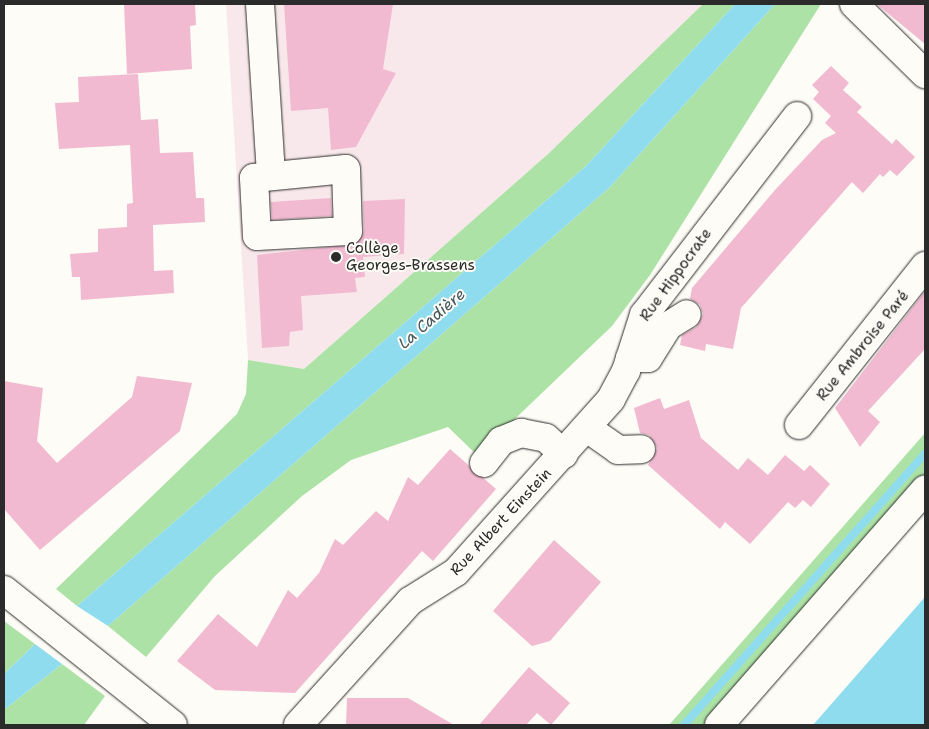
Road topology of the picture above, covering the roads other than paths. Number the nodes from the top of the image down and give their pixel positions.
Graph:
1 (260, 4) edge
2 (854, 4) edge
3 (925, 74) edge
4 (797, 116) dead end
5 (271, 174) dead end
6 (925, 266) edge
7 (687, 314) dead end
8 (630, 358) junction
9 (799, 425) dead end
10 (575, 441) junction
11 (641, 449) dead end
12 (484, 463) dead end
13 (925, 490) edge
14 (4, 590) edge
15 (304, 724) edge
16 (173, 725) edge
17 (719, 725) edge

1 - 5 street
2 - 3 street
4 - 8 street, Rue Hippocrate
6 - 9 street, Rue Ambroise Paré
7 - 8 street
8 - 10 street, Rue Hippocrate
10 - 11 street
10 - 12 street
10 - 15 street, Rue Albert Einstein
13 - 17 street
14 - 16 street

